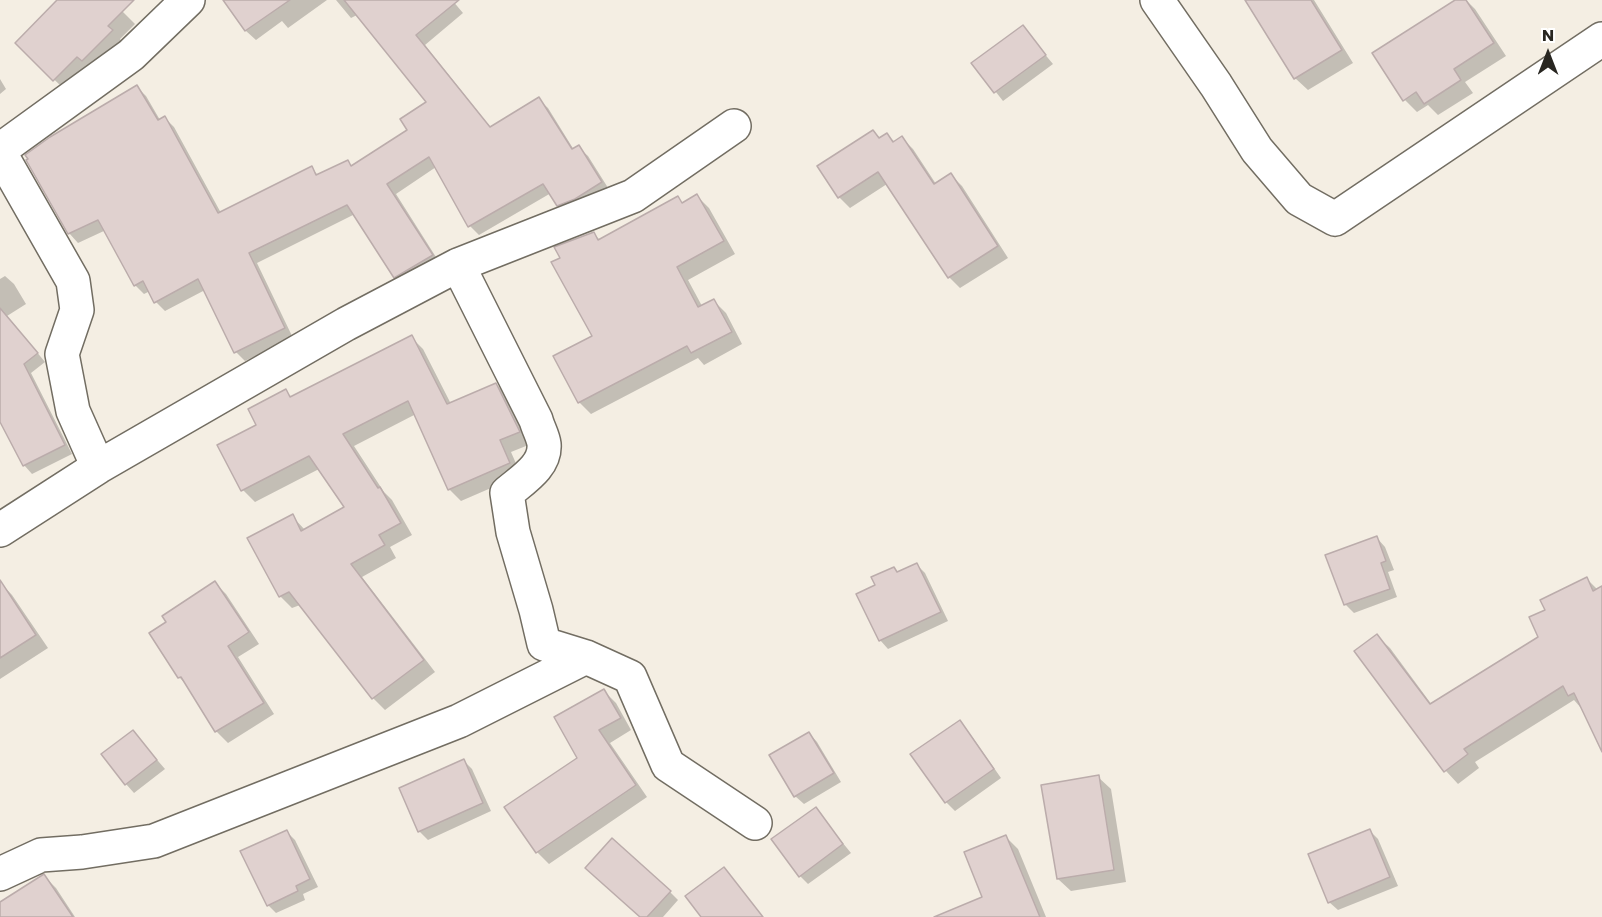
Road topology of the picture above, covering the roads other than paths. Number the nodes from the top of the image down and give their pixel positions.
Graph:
1 (188, 0) edge
2 (1156, 0) edge
3 (1602, 39) edge
4 (734, 126) dead end
5 (0, 152) edge
6 (458, 265) junction
7 (98, 467) junction
8 (0, 530) edge
9 (586, 657) junction
10 (754, 823) dead end
11 (0, 874) edge

1 - 5 street
2 - 3 street
4 - 6 street
5 - 7 street
6 - 7 street
6 - 9 street
7 - 8 street
9 - 10 street
9 - 11 street

